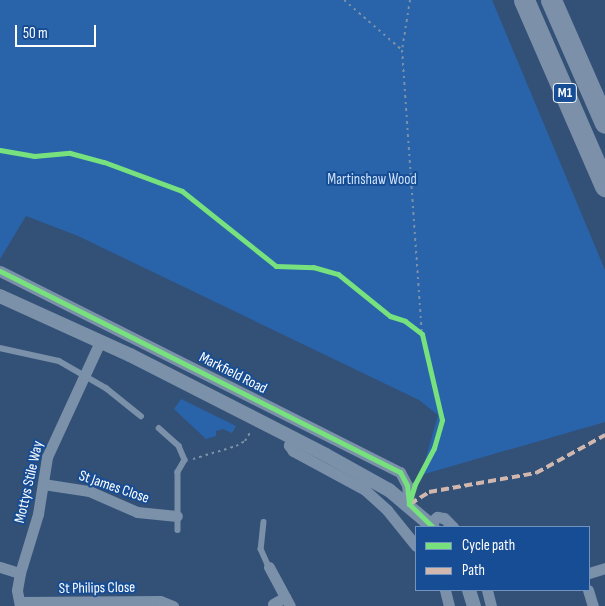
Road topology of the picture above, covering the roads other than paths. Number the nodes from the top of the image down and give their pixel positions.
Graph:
1 (524, 0) edge
2 (551, 0) edge
3 (605, 123) edge
4 (605, 186) edge
5 (0, 271) edge
6 (0, 296) edge
7 (100, 342) junction
8 (0, 348) edge
9 (85, 375) junction
10 (141, 416) dead end
11 (159, 428) dead end
12 (292, 438) junction
13 (43, 484) junction
14 (409, 504) junction
15 (177, 516) junction
16 (264, 522) dead end
17 (429, 526) edge
18 (452, 526) edge
19 (178, 530) dead end
20 (415, 541) edge
21 (0, 567) edge
22 (269, 567) joint
23 (605, 568) edge
24 (20, 573) junction
25 (590, 573) edge
26 (444, 591) edge
27 (469, 591) edge
28 (487, 591) edge
29 (588, 591) edge
30 (287, 601) edge
31 (20, 604) edge
32 (273, 604) dead end
33 (173, 606) edge
34 (449, 606) edge
35 (474, 606) edge
36 (491, 606) edge
37 (593, 606) edge

1 - 4 highway, M1
2 - 3 highway, M1
5 - 14 street, Markfield Road
6 - 7 street
7 - 9 street, Mottys Stile Way
7 - 12 street
8 - 9 lane
9 - 10 lane
9 - 13 street, Mottys Stile Way
11 - 15 lane
12 - 14 street
12 - 20 street
13 - 15 street, St James Close
13 - 24 street, Mottys Stile Way
14 - 17 street
15 - 19 lane
16 - 22 lane
17 - 18 street
21 - 24 street
22 - 30 street
23 - 25 street
24 - 31 street, Mottys Stile Way
26 - 34 street
27 - 35 street
28 - 36 street
29 - 37 street
30 - 32 street
31 - 33 street, St Philips Close

